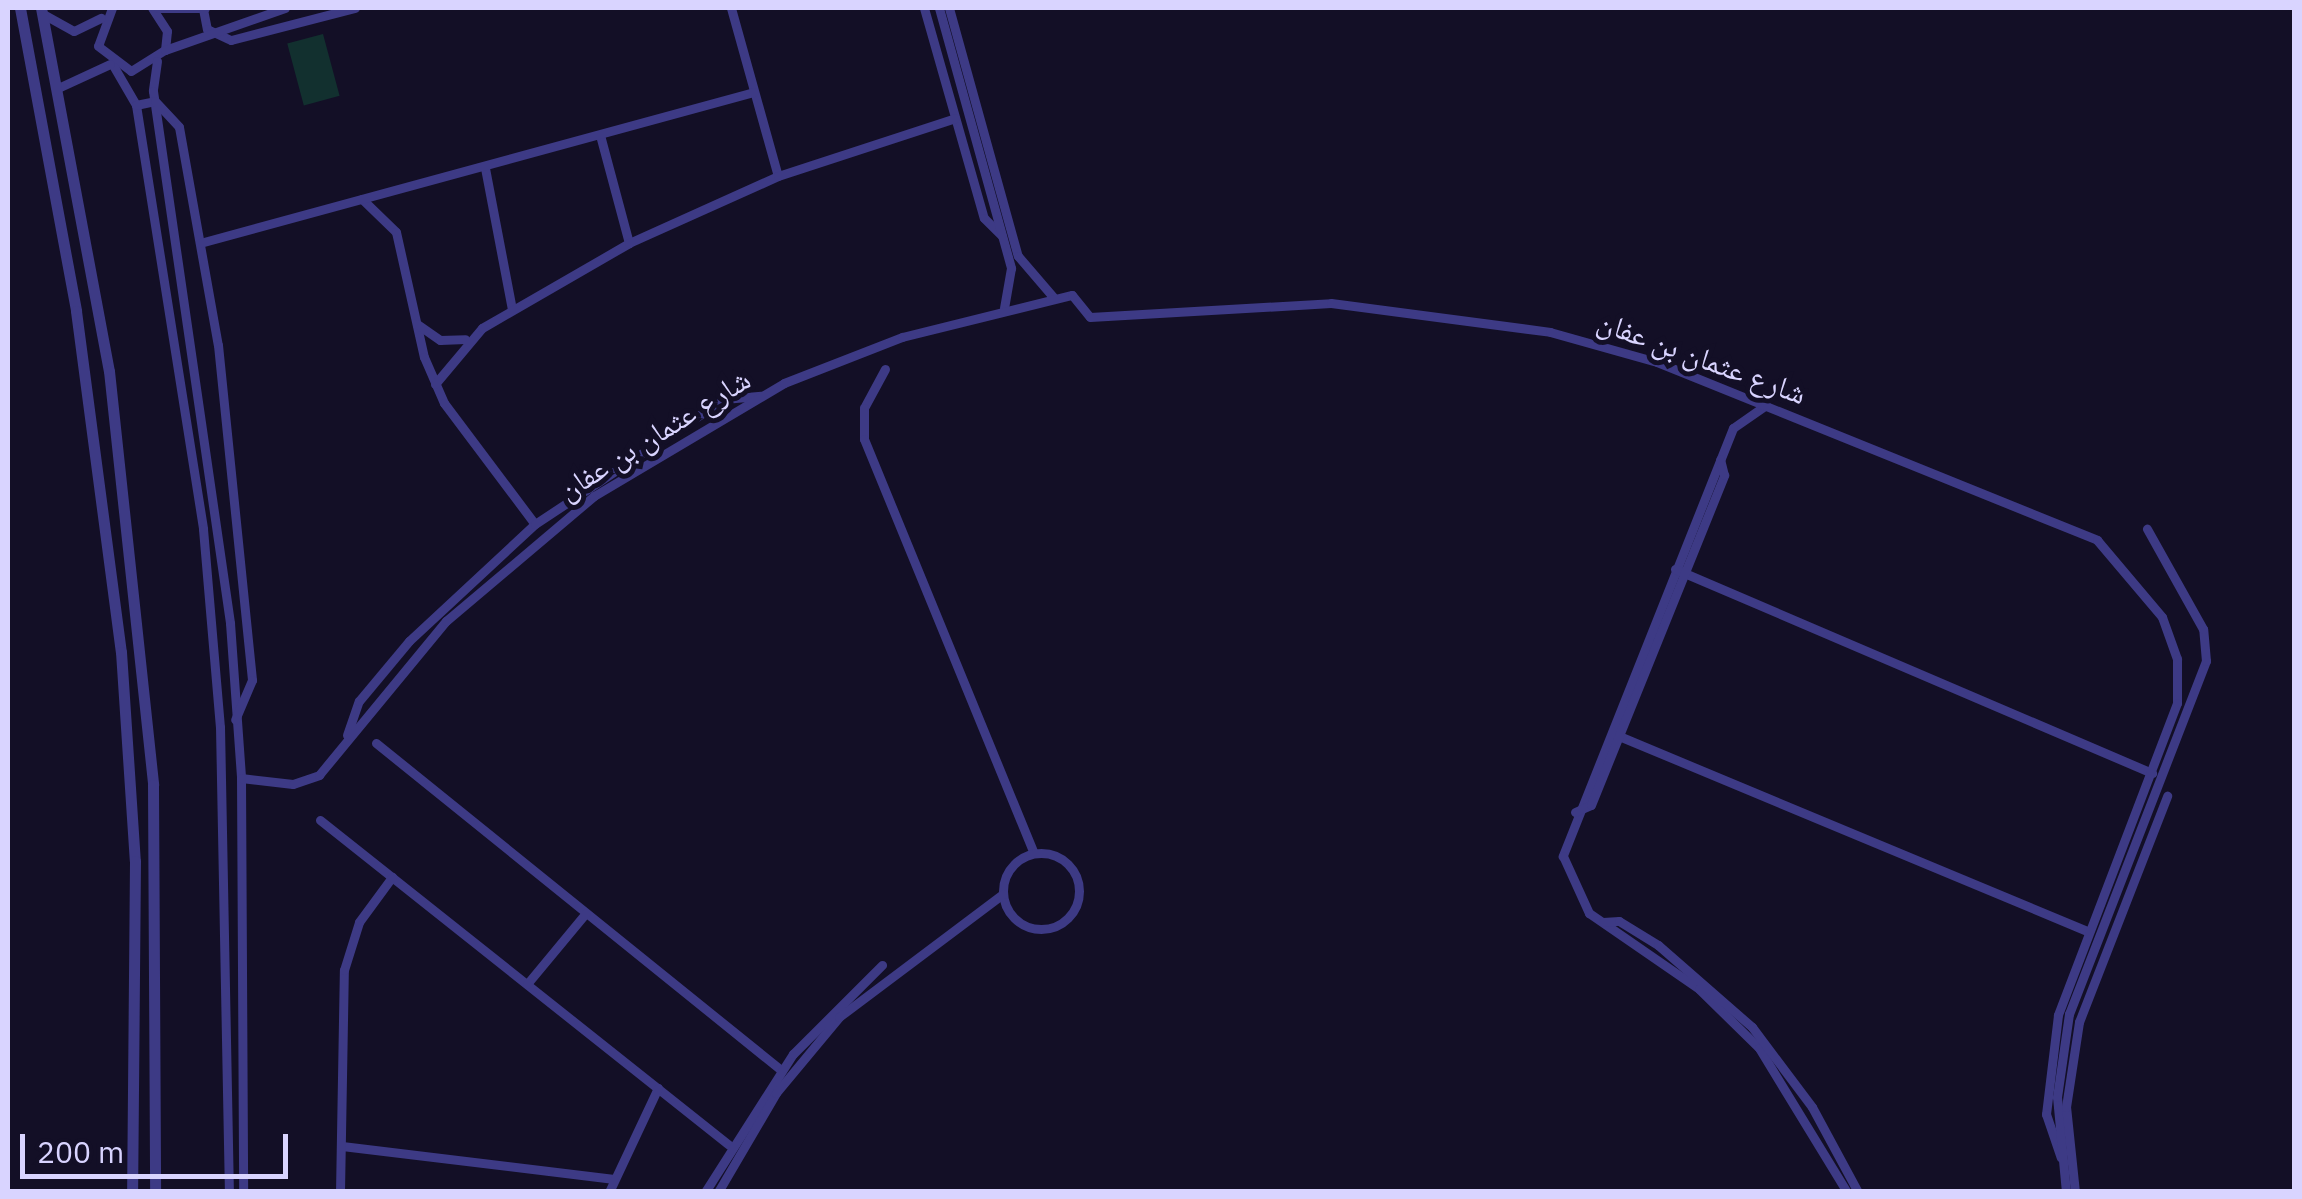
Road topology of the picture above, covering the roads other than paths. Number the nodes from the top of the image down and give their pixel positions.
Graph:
1 (20, 8) edge
2 (112, 8) edge
3 (155, 8) edge
4 (205, 8) edge
5 (285, 8) edge
6 (355, 8) edge
7 (731, 8) edge
8 (924, 8) edge
9 (939, 8) edge
10 (949, 8) edge
11 (42, 11) edge
12 (103, 16) junction
13 (207, 29) junction
14 (164, 50) junction
15 (157, 62) junction
16 (112, 65) junction
17 (58, 88) junction
18 (754, 92) junction
19 (155, 101) junction
20 (136, 105) junction
21 (955, 118) junction
22 (600, 135) junction
23 (485, 168) junction
24 (778, 176) junction
25 (362, 199) junction
26 (82, 218) junction
27 (61, 222) junction
28 (1002, 236) junction
29 (200, 243) junction
30 (630, 243) junction
31 (1054, 298) junction
32 (512, 309) junction
33 (1003, 309) junction
34 (417, 324) junction
35 (468, 338) junction
36 (884, 369) dead end
37 (435, 384) junction
38 (761, 396) junction
39 (1766, 405) junction
40 (206, 418) junction
41 (190, 421) junction
42 (211, 454) junction
43 (194, 456) junction
44 (535, 524) junction
45 (2147, 529) dead end
46 (1680, 571) junction
47 (235, 720) junction
48 (2174, 734) junction
49 (1619, 736) junction
50 (346, 739) junction
51 (376, 744) dead end
52 (2152, 773) junction
53 (241, 778) junction
54 (2167, 796) dead end
55 (1575, 812) junction
56 (320, 820) dead end
57 (1033, 852) junction
58 (392, 877) junction
59 (1003, 894) junction
60 (586, 912) junction
61 (1603, 922) junction
62 (2087, 931) junction
63 (882, 964) dead end
64 (527, 984) junction
65 (2072, 1001) junction
66 (2084, 1004) junction
67 (781, 1070) junction
68 (658, 1088) junction
69 (730, 1145) junction
70 (342, 1146) junction
71 (2061, 1158) junction
72 (614, 1179) junction
73 (132, 1192) edge
74 (155, 1192) edge
75 (228, 1192) edge
76 (243, 1192) edge
77 (340, 1192) edge
78 (609, 1192) edge
79 (705, 1192) edge
80 (718, 1192) edge
81 (1847, 1192) edge
82 (1858, 1192) edge
83 (2066, 1192) edge
84 (2075, 1192) edge

1 - 27 street
2 - 12 street
3 - 4 street
3 - 14 street
4 - 13 street
5 - 13 street
6 - 13 street
7 - 18 street
8 - 21 street
9 - 28 street
10 - 31 street
11 - 12 street
11 - 17 street
12 - 16 street
13 - 14 street
14 - 15 street
15 - 16 street
15 - 19 street
16 - 17 street
16 - 20 street
17 - 26 street
18 - 22 street
18 - 24 street
19 - 20 street
19 - 29 street
19 - 40 street
20 - 41 street
21 - 24 street
21 - 28 street
22 - 23 street
22 - 30 street
23 - 25 street
23 - 32 street
24 - 30 street
25 - 29 street
25 - 34 street
26 - 27 street
26 - 74 street
27 - 73 street
28 - 33 street
29 - 47 street
30 - 32 street
31 - 33 street, شارع عثمان بن عفان
31 - 39 street, شارع عثمان بن عفان
32 - 35 street
33 - 38 street, شارع عثمان بن عفان
34 - 35 street
34 - 37 street
35 - 37 street
36 - 57 street
37 - 44 street
38 - 44 street
38 - 50 street, شارع عثمان بن عفان
39 - 46 street
39 - 48 street, شارع عثمان بن عفان
40 - 41 street
40 - 42 street
41 - 43 street
42 - 43 street
42 - 47 street
43 - 75 street
44 - 50 street
45 - 48 street
46 - 49 street
46 - 52 street
46 - 55 street
47 - 53 street
48 - 52 street
48 - 65 street
49 - 55 street
49 - 62 street
50 - 53 street, شارع عثمان بن عفان
51 - 60 street
52 - 62 street
53 - 76 street
54 - 66 street
55 - 61 street
56 - 58 street
57 - 59 street
57 - 59 street
58 - 64 street
58 - 70 street
59 - 80 street
60 - 64 street
60 - 67 street
61 - 81 street
61 - 82 street
62 - 71 street
63 - 67 street
64 - 68 street
65 - 66 street
65 - 71 street
66 - 84 street
67 - 69 street
68 - 69 street
68 - 72 street
69 - 79 street
70 - 72 street
70 - 77 street
71 - 83 street
72 - 78 street

